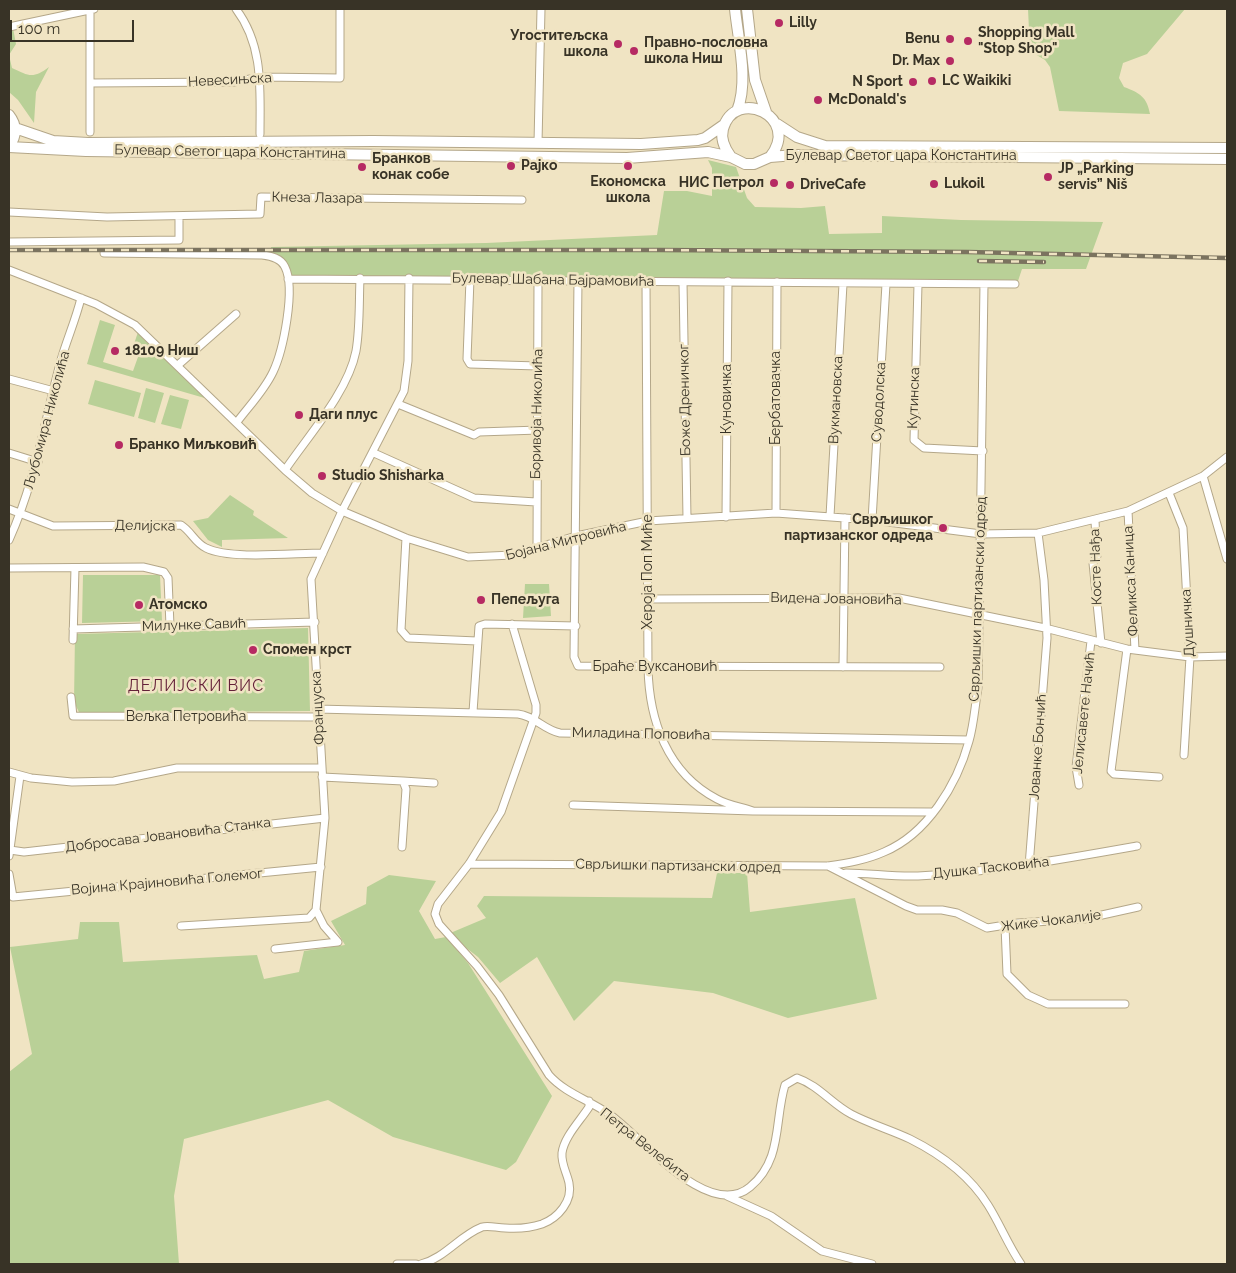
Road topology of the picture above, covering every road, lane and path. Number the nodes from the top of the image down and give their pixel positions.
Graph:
1 (92, 9) edge
2 (236, 9) edge
3 (340, 9) edge
4 (541, 9) edge
5 (735, 9) edge
6 (747, 9) edge
7 (9, 27) edge
8 (261, 77) junction
9 (90, 83) junction
10 (737, 111) junction
11 (766, 112) junction
12 (9, 115) edge
13 (725, 124) junction
14 (776, 124) junction
15 (15, 128) junction
16 (90, 132) dead end
17 (260, 134) dead end
18 (538, 143) junction
19 (9, 147) edge
20 (1227, 148) edge
21 (731, 157) junction
22 (770, 157) junction
23 (1227, 159) edge
24 (522, 200) dead end
25 (9, 212) edge
26 (179, 216) junction
27 (9, 242) edge
28 (104, 253) dead end
29 (9, 270) edge
30 (360, 278) junction
31 (409, 278) junction
32 (288, 279) junction
33 (470, 279) junction
34 (538, 280) junction
35 (578, 280) junction
36 (646, 281) junction
37 (728, 281) junction
38 (683, 282) junction
39 (777, 282) junction
40 (843, 284) junction
41 (886, 284) junction
42 (918, 284) junction
43 (984, 284) junction
44 (1015, 284) dead end
45 (81, 298) junction
46 (236, 314) dead end
47 (178, 365) junction
48 (538, 366) junction
49 (9, 379) edge
50 (54, 391) junction
51 (398, 404) junction
52 (236, 422) junction
53 (539, 430) junction
54 (983, 451) junction
55 (9, 453) edge
56 (374, 453) junction
57 (1227, 457) edge
58 (38, 462) junction
59 (285, 470) junction
60 (1203, 476) junction
61 (1169, 493) junction
62 (536, 502) junction
63 (9, 509) edge
64 (342, 511) junction
65 (21, 512) junction
66 (1128, 512) junction
67 (776, 513) junction
68 (830, 516) junction
69 (726, 517) junction
70 (687, 518) junction
71 (845, 518) junction
72 (872, 520) junction
73 (648, 521) junction
74 (1095, 521) junction
75 (1038, 533) junction
76 (981, 534) junction
77 (576, 536) junction
78 (406, 538) junction
79 (9, 540) edge
80 (537, 548) junction
81 (323, 553) junction
82 (1227, 559) edge
83 (9, 568) edge
84 (74, 568) junction
85 (844, 597) junction
86 (648, 599) junction
87 (980, 614) junction
88 (315, 622) junction
89 (512, 624) junction
90 (170, 626) junction
91 (576, 626) junction
92 (1044, 628) junction
93 (73, 629) junction
94 (72, 640) dead end
95 (476, 641) junction
96 (1091, 641) junction
97 (1100, 643) junction
98 (1131, 650) junction
99 (1227, 656) edge
100 (1190, 657) junction
101 (648, 667) junction
102 (843, 667) junction
103 (940, 667) dead end
104 (71, 697) dead end
105 (317, 709) junction
106 (473, 712) junction
107 (318, 717) junction
108 (534, 719) junction
109 (659, 734) junction
110 (969, 740) junction
111 (1184, 755) dead end
112 (321, 768) junction
113 (9, 772) edge
114 (20, 776) junction
115 (322, 777) junction
116 (1159, 778) dead end
117 (403, 781) junction
118 (434, 783) dead end
119 (1079, 785) dead end
120 (573, 805) dead end
121 (753, 811) junction
122 (932, 812) junction
123 (326, 818) junction
124 (1137, 846) dead end
125 (402, 848) dead end
126 (9, 853) edge
127 (469, 864) junction
128 (828, 866) junction
129 (1029, 866) junction
130 (321, 867) junction
131 (9, 874) edge
132 (843, 874) junction
133 (1138, 907) dead end
134 (316, 910) junction
135 (181, 926) dead end
136 (1005, 926) junction
137 (275, 949) dead end
138 (1125, 1004) dead end
139 (589, 1101) junction
140 (726, 1195) junction
141 (397, 1264) edge
142 (416, 1264) edge
143 (421, 1264) edge
144 (872, 1264) edge
145 (1021, 1264) edge

1 - 7 street
1 - 9 street
2 - 8 street
3 - 8 street, Невесињска
4 - 18 street
5 - 10 main road
6 - 11 main road
8 - 9 street, Невесињска
8 - 17 street
9 - 16 street
10 - 11 main road
10 - 13 main road
11 - 14 main road
12 - 15 main road
13 - 18 main road, Булевар Светог цара Константина
13 - 21 main road
14 - 20 main road, Булевар Светог цара Константина
14 - 22 main road
15 - 18 main road, Булевар Светог цара Константина
15 - 19 main road
19 - 21 main road, Булевар Светог цара Константина
21 - 22 main road, Булевар Светог цара Константина
22 - 23 main road, Булевар Светог цара Константина
24 - 26 street, Кнеза Лазара
25 - 26 street, Кнеза Лазара
26 - 27 street
28 - 32 street
29 - 45 street, Бојана Митровића
30 - 31 street, Булевар Шабана Бајрамовића
30 - 32 street, Булевар Шабана Бајрамовића
30 - 59 street
31 - 33 street, Булевар Шабана Бајрамовића
31 - 51 street, Француска
32 - 52 street
33 - 34 street, Булевар Шабана Бајрамовића
33 - 48 street
34 - 35 street, Булевар Шабана Бајрамовића
34 - 48 street, Боривоја Николића
35 - 36 street, Булевар Шабана Бајрамовића
35 - 77 street, Браће Вуксановић
36 - 38 street, Булевар Шабана Бајрамовића
36 - 73 street, Хероја Поп Миће
37 - 38 street, Булевар Шабана Бајрамовића
37 - 39 street, Булевар Шабана Бајрамовића
37 - 69 street, Куновичка
38 - 70 street, Боже Дреничког
39 - 40 street, Булевар Шабана Бајрамовића
39 - 67 street, Бербатовачка
40 - 41 street, Булевар Шабана Бајрамовића
40 - 68 street, Вукмановска
41 - 42 street, Булевар Шабана Бајрамовића
41 - 72 street, Суводолска
42 - 43 street, Булевар Шабана Бајрамовића
42 - 54 street, Кутинска
43 - 44 street, Булевар Шабана Бајрамовића
43 - 54 street, Сврљишки партизански одред
45 - 47 street, Бојана Митровића
45 - 50 street, Љубомира Николића
46 - 47 street
47 - 52 street, Бојана Митровића
48 - 53 street, Боривоја Николића
49 - 50 street
50 - 58 street, Љубомира Николића
51 - 53 street
51 - 56 street, Француска
52 - 59 street, Бојана Митровића
53 - 62 street, Боривоја Николића
54 - 76 street, Сврљишки партизански одред
55 - 58 street
56 - 62 street
56 - 64 street, Француска
57 - 60 street, Бојана Митровића
58 - 65 street, Љубомира Николића
59 - 64 street, Бојана Митровића
60 - 61 street, Бојана Митровића
60 - 82 street
61 - 66 street, Бојана Митровића
61 - 100 street, Душничка
62 - 80 street, Боривоја Николића
63 - 65 street, Делијска
64 - 78 street, Бојана Митровића
64 - 81 street, Француска
65 - 79 street, Љубомира Николића
65 - 81 street, Делијска
66 - 74 street, Бојана Митровића
66 - 98 street, Феликса Каница
67 - 68 street, Бојана Митровића
67 - 69 street, Бојана Митровића
68 - 71 street, Бојана Митровића
69 - 70 street, Бојана Митровића
70 - 73 street, Бојана Митровића
71 - 72 street, Бојана Митровића
71 - 85 street
72 - 76 street, Бојана Митровића
73 - 77 street, Бојана Митровића
73 - 86 street, Хероја Поп Миће
74 - 75 street, Бојана Митровића
74 - 97 street, Косте Нађа
75 - 76 street, Бојана Митровића
75 - 92 street, Јованке Бончић
76 - 87 street, Сврљишки партизански одред
77 - 80 street, Бојана Митровића
77 - 91 street, Браће Вуксановић
78 - 80 street, Бојана Митровића
78 - 95 street
81 - 88 street, Француска
83 - 84 street
84 - 90 street
84 - 93 street
85 - 86 street, Видена Јовановића
85 - 87 street, Видена Јовановића
85 - 102 street
86 - 101 street, Хероја Поп Миће
87 - 92 street, Видена Јовановића
87 - 110 street, Сврљишки партизански одред
88 - 90 street, Милунке Савић
88 - 105 street, Француска
89 - 91 street
89 - 95 street
89 - 108 street, Петра Велебита
90 - 93 street, Милунке Савић
91 - 101 street, Браће Вуксановић
92 - 96 street, Видена Јовановића
92 - 129 street, Јованке Бончић
93 - 94 street
95 - 106 street
96 - 97 street, Видена Јовановића
96 - 119 street, Јелисавете Начић
97 - 98 street, Видена Јовановића
98 - 100 street, Видена Јовановића
98 - 116 street, Феликса Каница
99 - 100 street, Видена Јовановића
100 - 111 street, Душничка
101 - 102 street, Браће Вуксановић
101 - 109 street, Хероја Поп Миће
102 - 103 street, Браће Вуксановић
104 - 107 street, Вељка Петровића
105 - 106 street, Миладина Поповића
105 - 107 street, Француска
106 - 108 street, Миладина Поповића
107 - 112 street, Француска
108 - 109 street, Миладина Поповића
108 - 127 street, Петра Велебита
109 - 110 street, Миладина Поповића
109 - 121 street, Хероја Поп Миће
110 - 122 street, Сврљишки партизански одред
112 - 114 street
112 - 115 street, Француска
113 - 114 street
114 - 126 street
115 - 117 street
115 - 123 street, Француска
117 - 118 street
117 - 125 street
120 - 121 street, Хероја Поп Миће
121 - 122 street, Хероја Поп Миће
122 - 128 street, Сврљишки партизански одред
123 - 126 street, Добросава Јовановића Станка
123 - 130 street, Француска
124 - 129 street, Душка Тасковића
127 - 128 street, Сврљишки партизански одред
127 - 139 street, Петра Велебита
128 - 132 street, Жике Чокалије
129 - 132 street, Душка Тасковића
130 - 131 street, Војина Крајиновића Големог
130 - 134 street, Француска
132 - 136 street, Жике Чокалије
133 - 136 street, Жике Чокалије
134 - 135 street
134 - 137 street
136 - 138 street
139 - 140 street, Петра Велебита
139 - 143 street
140 - 144 street, Петра Велебита
140 - 145 street
141 - 142 street

